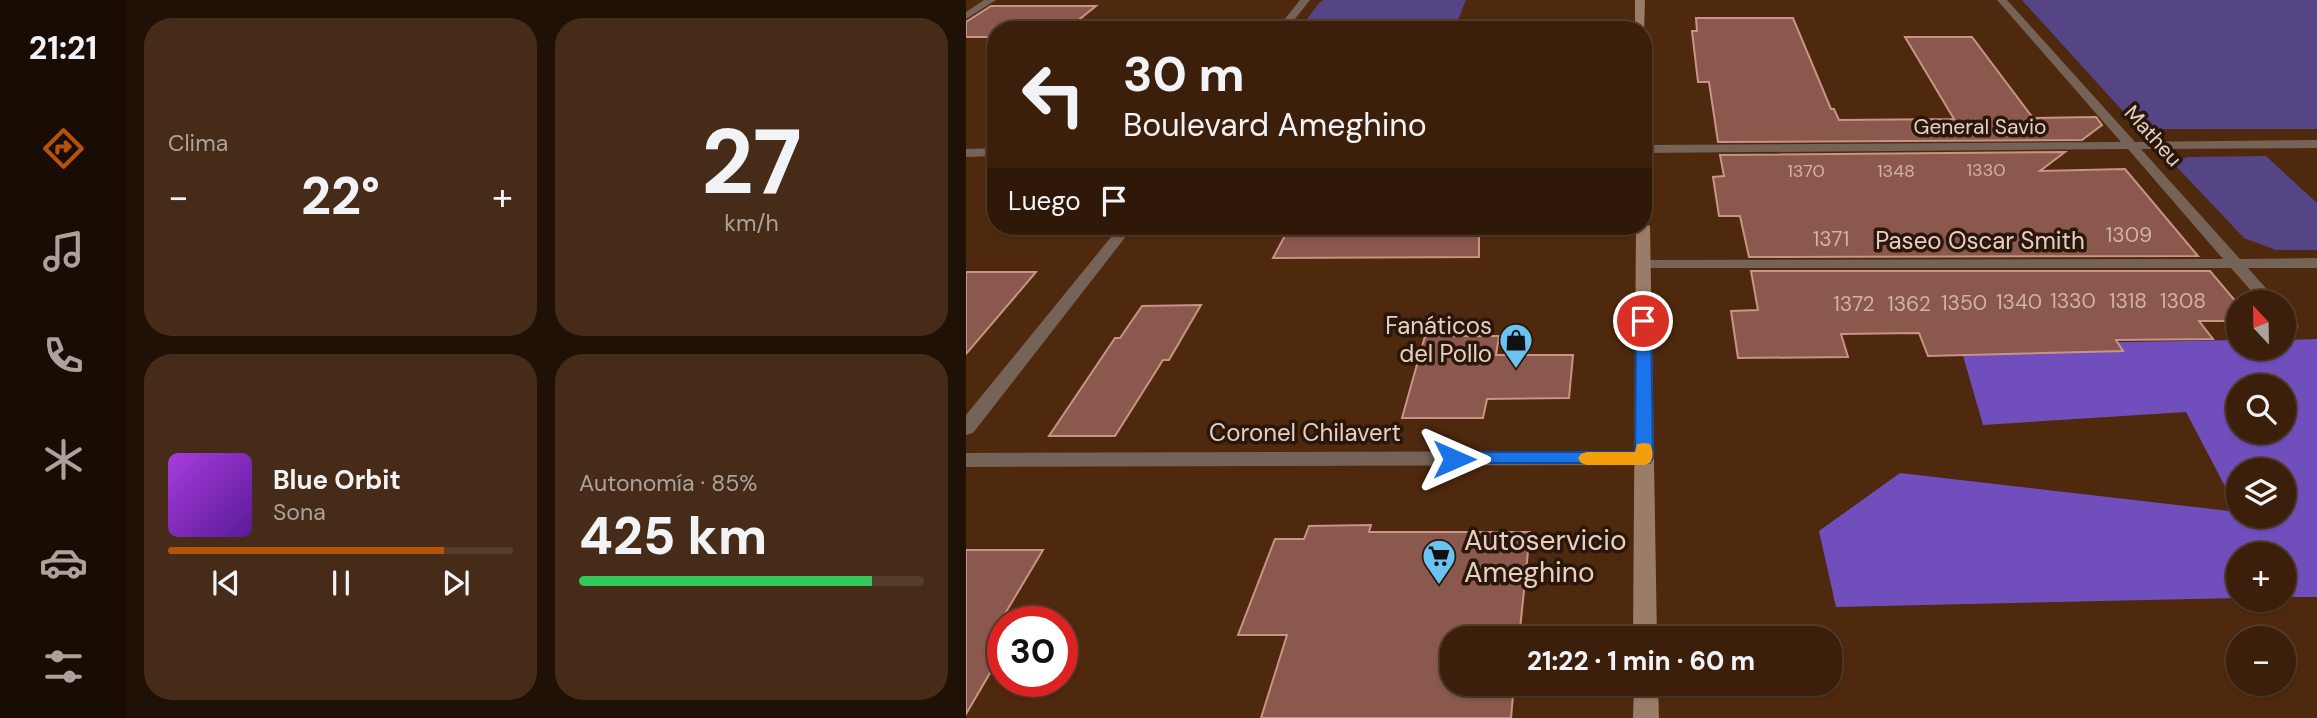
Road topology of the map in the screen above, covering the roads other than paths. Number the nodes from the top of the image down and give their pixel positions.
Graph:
1 (991, 0) edge
2 (1304, 0) edge
3 (1640, 0) edge
4 (2002, 0) edge
5 (966, 16) edge
6 (1288, 21) edge
7 (1640, 21) edge
8 (2317, 144) edge
9 (2130, 145) junction
10 (1652, 149) edge
11 (987, 152) edge
12 (966, 153) edge
13 (1120, 235) edge
14 (1643, 235) edge
15 (2235, 263) junction
16 (2317, 263) edge
17 (1643, 265) junction
18 (2259, 290) edge
19 (966, 428) edge
20 (1644, 458) junction
21 (966, 460) edge
22 (1646, 626) edge
23 (1646, 696) edge
24 (1646, 718) edge

1 - 5 street
2 - 6 street
3 - 7 main road
4 - 9 street, Matheu
8 - 9 street, General Savio
9 - 10 street, General Savio
9 - 15 street, Matheu
11 - 12 street
13 - 19 street
14 - 17 main road
15 - 16 street, Paseo Oscar Smith
15 - 17 street, Paseo Oscar Smith
15 - 18 street, Matheu
17 - 20 main road
20 - 21 street, Coronel Chilavert
20 - 22 main road
23 - 24 main road

